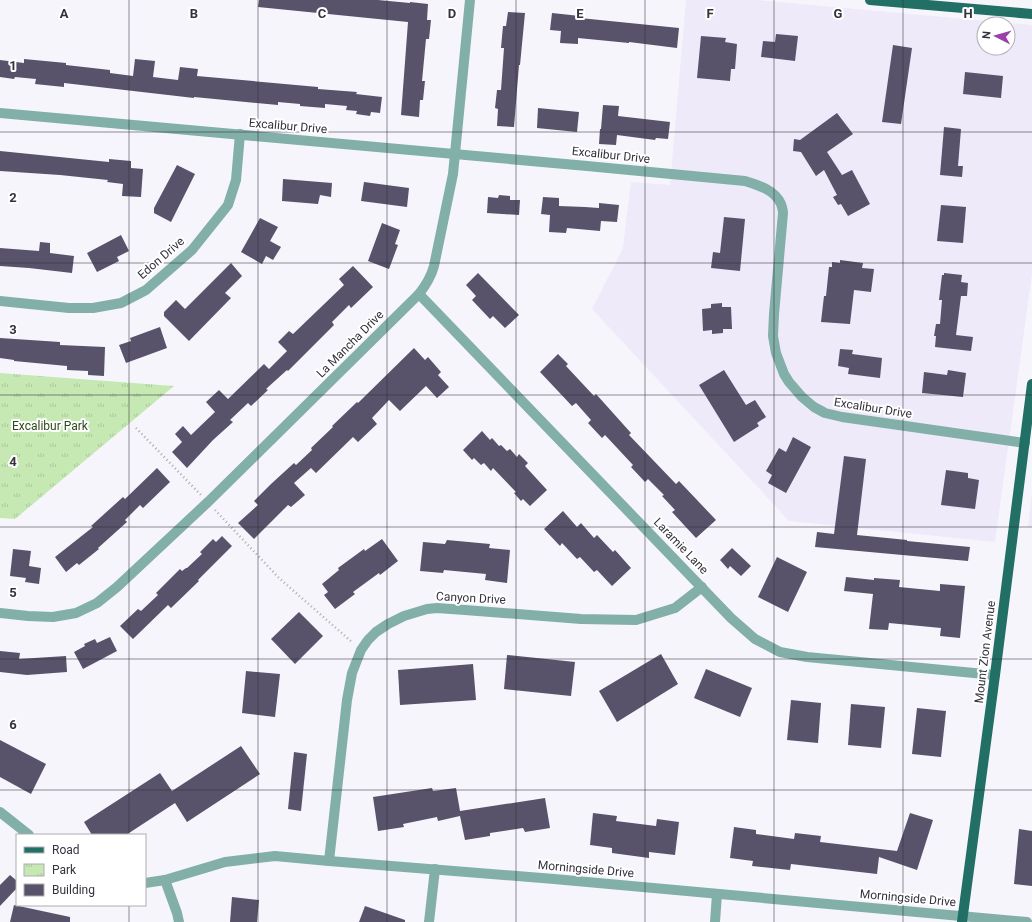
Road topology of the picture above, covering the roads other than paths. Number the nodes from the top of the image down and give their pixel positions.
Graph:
1 (470, 0) edge
2 (870, 0) edge
3 (1032, 14) edge
4 (0, 113) edge
5 (240, 134) junction
6 (455, 154) junction
7 (419, 294) junction
8 (0, 301) edge
9 (1032, 384) edge
10 (1025, 443) junction
11 (702, 587) junction
12 (0, 613) edge
13 (995, 675) junction
14 (0, 812) edge
15 (28, 834) edge
16 (329, 861) junction
17 (435, 869) junction
18 (165, 880) junction
19 (146, 883) edge
20 (717, 894) junction
21 (962, 919) edge
22 (179, 922) edge
23 (429, 922) edge
24 (715, 922) edge
25 (1026, 922) edge

1 - 6 street, La Mancha Drive
2 - 3 main road
4 - 5 street, Excalibur Drive
5 - 6 street, Excalibur Drive
5 - 8 street, Edon Drive
6 - 7 street, La Mancha Drive
6 - 10 street, Excalibur Drive
7 - 11 street, Laramie Lane
7 - 12 street, La Mancha Drive
9 - 10 main road, Mount Zion Avenue
10 - 13 main road, Mount Zion Avenue
11 - 13 street, Laramie Lane
11 - 16 street, Canyon Drive
13 - 21 main road, Mount Zion Avenue
14 - 15 street
16 - 17 street, Morningside Drive
16 - 18 street, Morningside Drive
17 - 20 street, Morningside Drive
17 - 23 street
18 - 19 street, Morningside Drive
18 - 22 street
20 - 21 street, Morningside Drive
20 - 24 street
21 - 25 street, Morningside Drive

